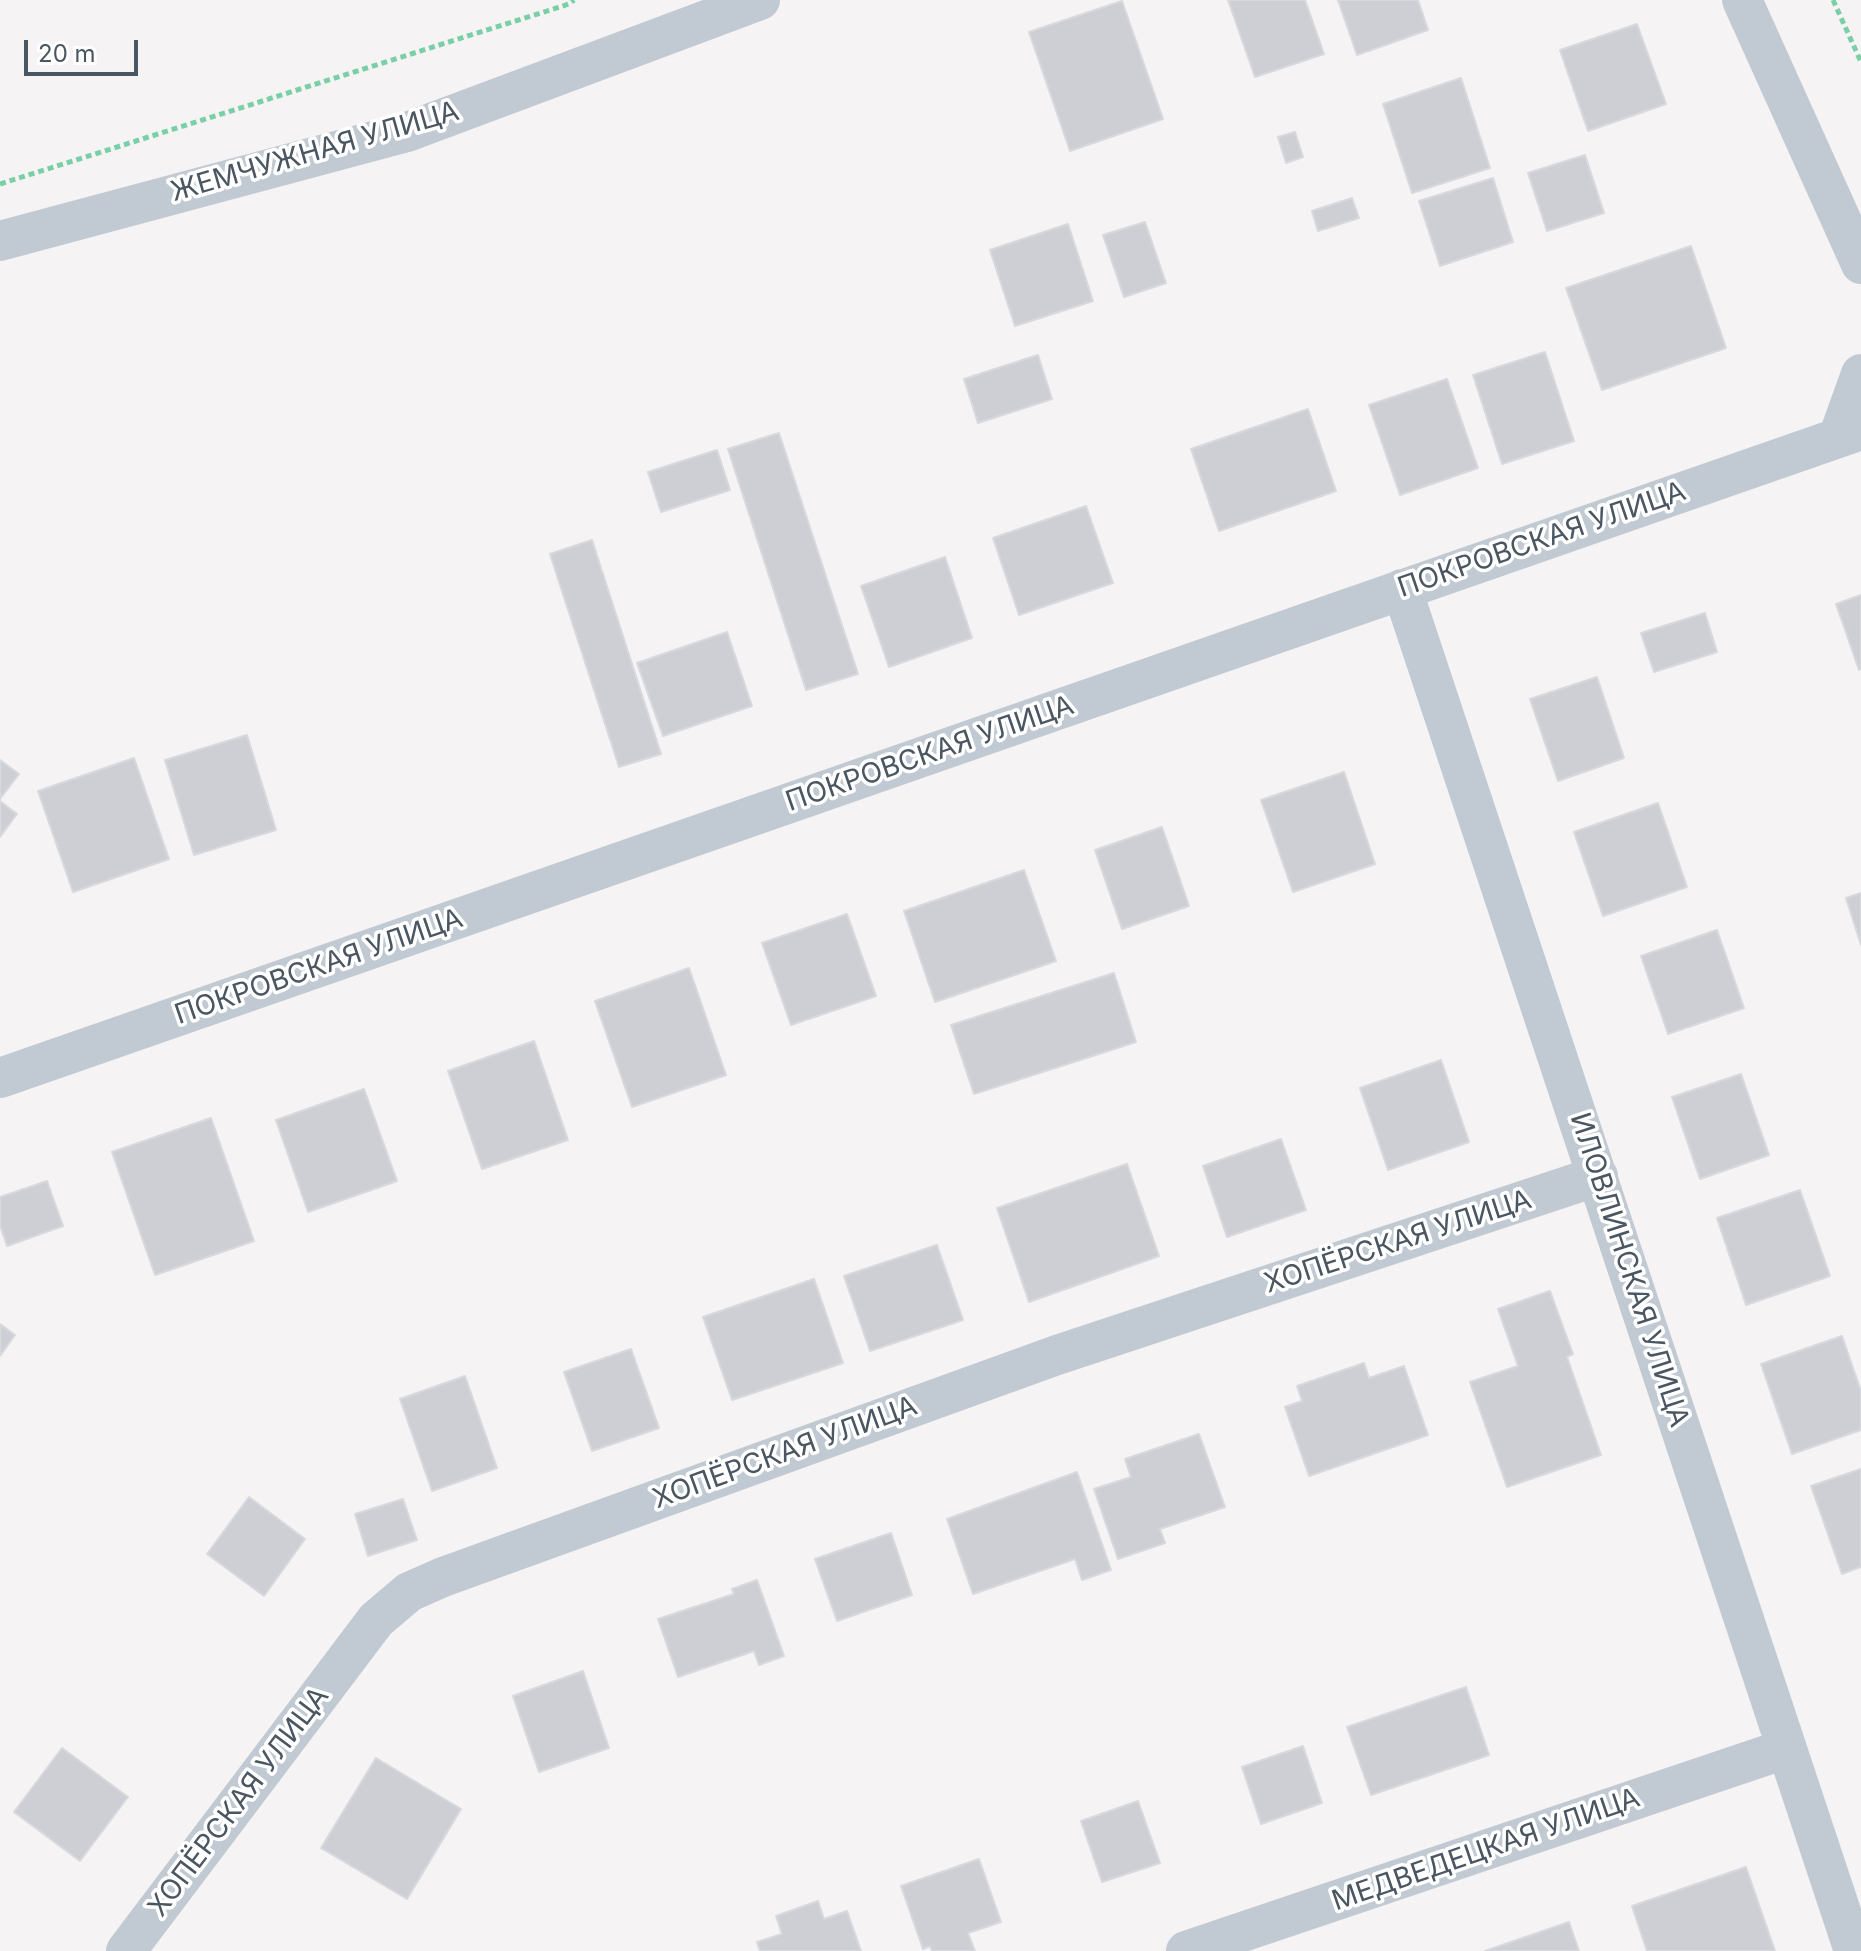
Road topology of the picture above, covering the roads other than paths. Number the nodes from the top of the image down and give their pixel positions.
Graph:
1 (760, 0) edge
2 (1742, 0) edge
3 (0, 241) edge
4 (1861, 264) edge
5 (1861, 374) edge
6 (1849, 434) edge
7 (1402, 589) junction
8 (0, 1078) edge
9 (1598, 1176) junction
10 (1785, 1749) junction
11 (126, 1951) edge
12 (1186, 1951) edge
13 (1854, 1951) edge

1 - 3 street, ЖЕМЧУЖНАЯ УЛИЦА
2 - 4 street
5 - 6 street
6 - 7 street, ПОКРОВСКАЯ УЛИЦА
7 - 8 street, ПОКРОВСКАЯ УЛИЦА
7 - 9 street, ИЛОВЛИНСКАЯ УЛИЦА
9 - 10 street, ИЛОВЛИНСКАЯ УЛИЦА
9 - 11 street, ХОПЁРСКАЯ УЛИЦА
10 - 12 street, МЕДВЕДЕЦКАЯ УЛИЦА
10 - 13 street, ИЛОВЛИНСКАЯ УЛИЦА

